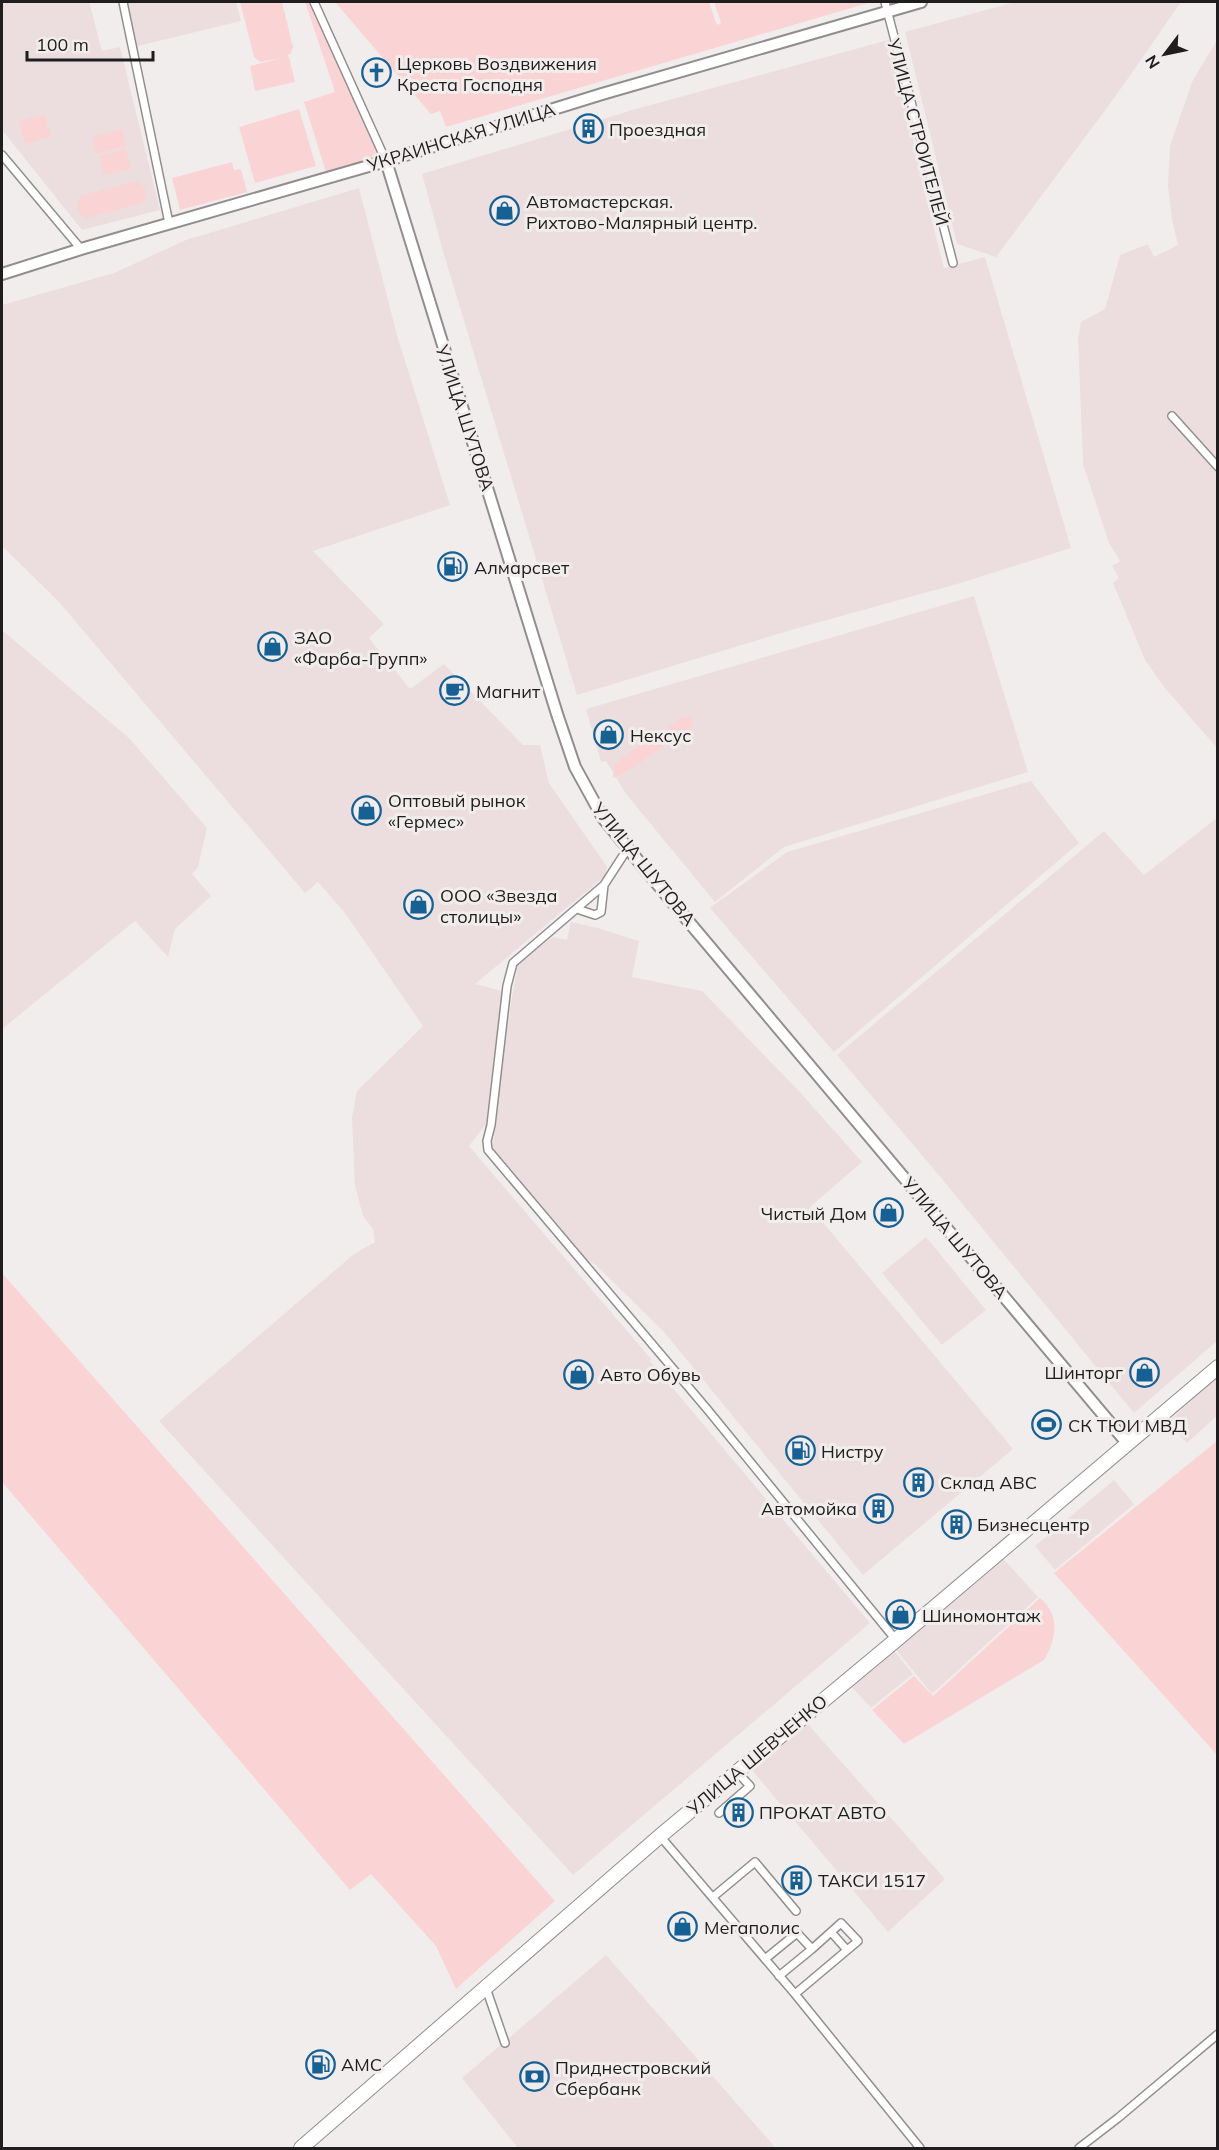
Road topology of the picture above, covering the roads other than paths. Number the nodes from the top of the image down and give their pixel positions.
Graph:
1 (123, 2) edge
2 (314, 2) edge
3 (921, 2) edge
4 (886, 6) edge
5 (2, 155) edge
6 (386, 161) junction
7 (170, 223) junction
8 (81, 249) junction
9 (952, 263) dead end
10 (2, 274) edge
11 (1172, 416) dead end
12 (1218, 467) edge
13 (628, 848) junction
14 (604, 885) junction
15 (576, 909) junction
16 (1216, 1370) edge
17 (1127, 1443) junction
18 (896, 1640) junction
19 (737, 1772) junction
20 (719, 1813) dead end
21 (660, 1836) junction
22 (713, 1897) junction
23 (796, 1911) dead end
24 (831, 1932) junction
25 (812, 1949) junction
26 (847, 1950) junction
27 (765, 1959) junction
28 (779, 1976) junction
29 (486, 1988) junction
30 (795, 1994) junction
31 (1218, 2034) edge
32 (504, 2043) dead end
33 (302, 2148) edge
34 (920, 2148) edge
35 (1079, 2148) edge

1 - 7 street
2 - 6 street
3 - 4 street, УКРАИНСКАЯ УЛИЦА
4 - 6 street, УКРАИНСКАЯ УЛИЦА
4 - 9 street, УЛИЦА СТРОИТЕЛЕЙ
5 - 8 street
6 - 7 street, УКРАИНСКАЯ УЛИЦА
6 - 13 street, УЛИЦА ШУТОВА
7 - 8 street, УКРАИНСКАЯ УЛИЦА
8 - 10 street, УКРАИНСКАЯ УЛИЦА
11 - 12 street
13 - 14 street
13 - 17 street, УЛИЦА ШУТОВА
14 - 15 street
14 - 15 street
15 - 18 street
16 - 17 highway, УЛИЦА ШЕВЧЕНКО
17 - 18 highway, УЛИЦА ШЕВЧЕНКО
18 - 19 highway, УЛИЦА ШЕВЧЕНКО
19 - 20 street
19 - 21 highway, УЛИЦА ШЕВЧЕНКО
21 - 22 street
21 - 29 highway, УЛИЦА ШЕВЧЕНКО
22 - 23 street
22 - 27 street
24 - 25 street
24 - 26 street
24 - 26 street
25 - 27 street
25 - 28 street
26 - 30 street
27 - 28 street
28 - 30 street
29 - 32 street
29 - 33 highway, УЛИЦА ШЕВЧЕНКО
30 - 34 street
31 - 35 street

